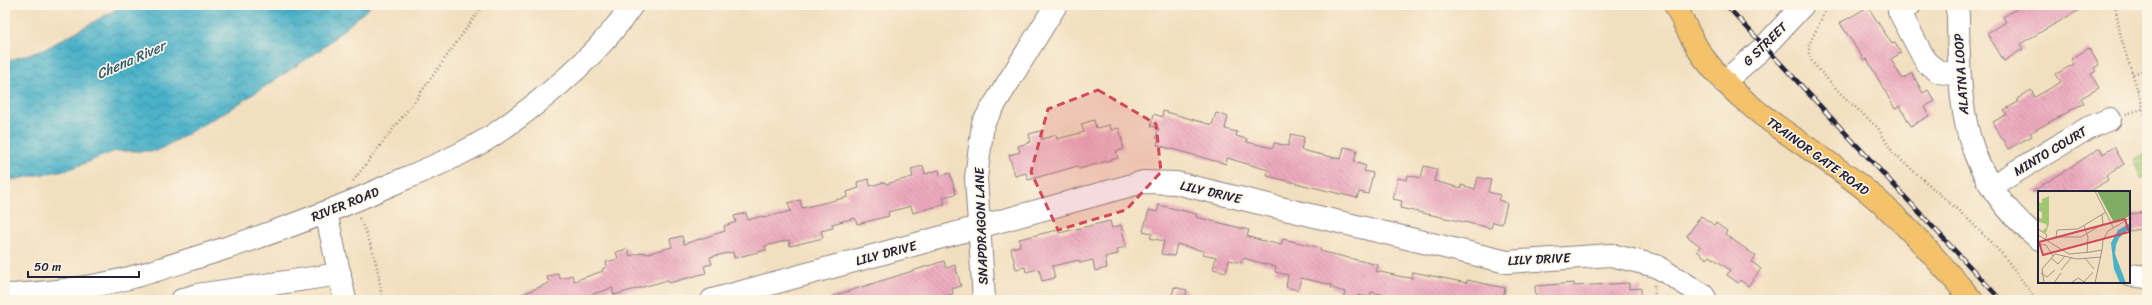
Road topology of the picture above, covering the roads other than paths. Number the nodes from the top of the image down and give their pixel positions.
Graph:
1 (632, 5) edge
2 (1056, 5) edge
3 (1675, 5) edge
4 (1803, 5) edge
5 (1910, 5) edge
6 (1963, 8) edge
7 (1959, 75) junction
8 (1724, 82) junction
9 (2110, 120) dead end
10 (1992, 186) junction
11 (326, 212) junction
12 (980, 227) junction
13 (2038, 238) edge
14 (340, 274) junction
15 (2130, 275) edge
16 (2147, 277) edge
17 (5, 295) edge
18 (182, 300) edge
19 (346, 300) edge
20 (712, 300) edge
21 (984, 300) edge
22 (1706, 300) edge
23 (1972, 300) edge

1 - 11 street, RIVER ROAD
2 - 12 street, SNAPDRAGON LANE
3 - 8 main road, TRAINOR GATE ROAD
4 - 8 street, G STREET
5 - 7 street
6 - 7 street, ALATNA LOOP
7 - 10 street, ALATNA LOOP
8 - 23 main road, TRAINOR GATE ROAD
9 - 10 street, MINTO COURT
10 - 13 street, ALATNA LOOP
11 - 14 street
11 - 17 street, RIVER ROAD
12 - 20 street, LILY DRIVE
12 - 21 street, SNAPDRAGON LANE
12 - 22 street, LILY DRIVE
14 - 18 street
14 - 19 street
15 - 16 street

